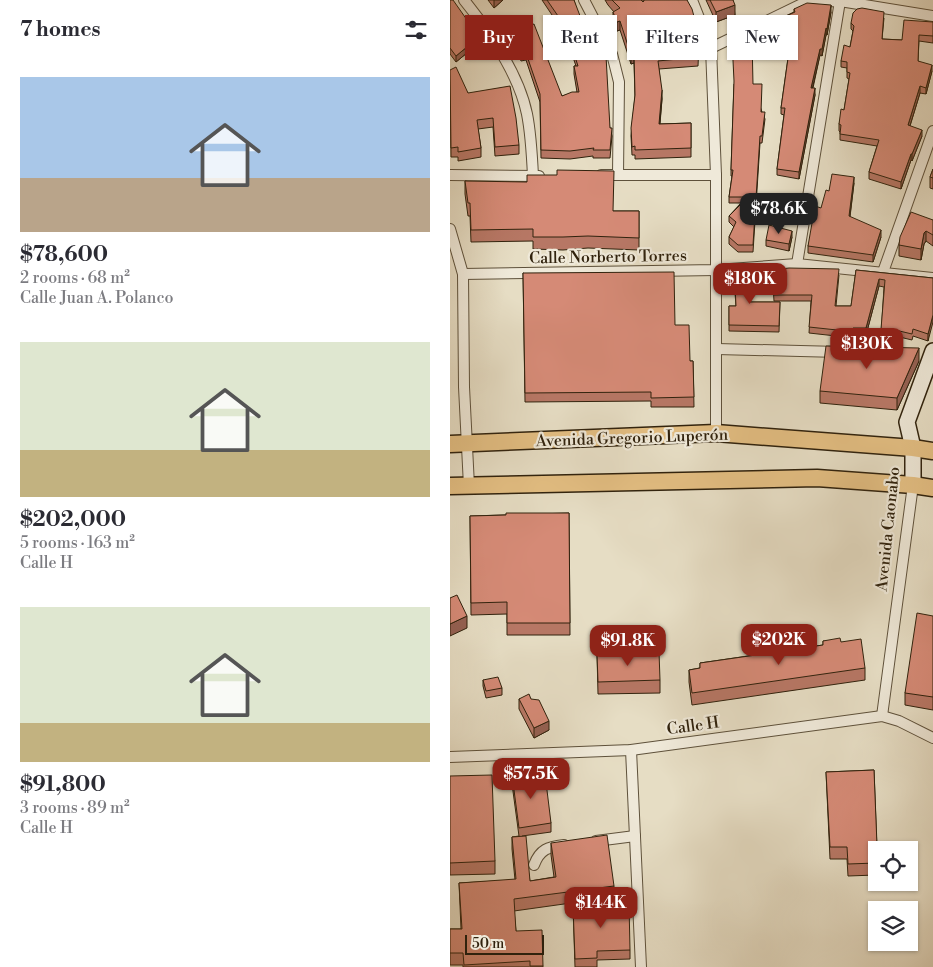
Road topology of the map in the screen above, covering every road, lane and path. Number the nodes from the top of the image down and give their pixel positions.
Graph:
1 (464, 0) edge
2 (584, 0) edge
3 (692, 0) edge
4 (817, 0) edge
5 (840, 1) junction
6 (698, 15) edge
7 (933, 16) edge
8 (717, 46) edge
9 (712, 60) edge
10 (933, 131) edge
11 (450, 175) edge
12 (590, 175) edge
13 (618, 175) junction
14 (716, 175) junction
15 (533, 176) junction
16 (552, 176) edge
17 (450, 230) edge
18 (797, 264) junction
19 (716, 270) junction
20 (883, 272) junction
21 (463, 274) junction
22 (933, 278) edge
23 (717, 349) junction
24 (854, 352) edge
25 (929, 353) edge
26 (716, 433) junction
27 (450, 444) edge
28 (467, 445) junction
29 (913, 448) junction
30 (933, 451) edge
31 (914, 485) junction
32 (450, 486) edge
33 (469, 486) junction
34 (933, 488) edge
35 (882, 716) junction
36 (933, 738) edge
37 (630, 750) junction
38 (450, 757) edge
39 (635, 836) junction
40 (534, 865) dead end
41 (641, 967) edge

1 - 15 street
2 - 13 street
3 - 6 street
4 - 5 street
4 - 8 street
5 - 7 street
5 - 18 street
9 - 14 street
10 - 20 street
11 - 15 street
12 - 13 street
13 - 14 street
14 - 19 street
15 - 16 street
17 - 21 street
18 - 19 street, Calle Norberto Torres
18 - 20 street, Calle Norberto Torres
19 - 21 street, Calle Norberto Torres
19 - 23 street
20 - 22 street, Calle Norberto Torres
21 - 28 street
23 - 24 street
23 - 26 street
25 - 29 street, Avenida Caonabo
26 - 28 main road, Avenida Gregorio Luperón
26 - 29 main road, Avenida Gregorio Luperón
27 - 28 main road, Avenida Gregorio Luperón
28 - 33 street
29 - 30 main road, Avenida Gregorio Luperón
29 - 31 street, Avenida Caonabo
31 - 33 main road
31 - 34 main road
31 - 35 street, Avenida Caonabo
32 - 33 main road
35 - 36 street, Calle H
35 - 37 street, Calle H
37 - 38 street, Calle H
37 - 39 street
39 - 40 street
39 - 41 street

